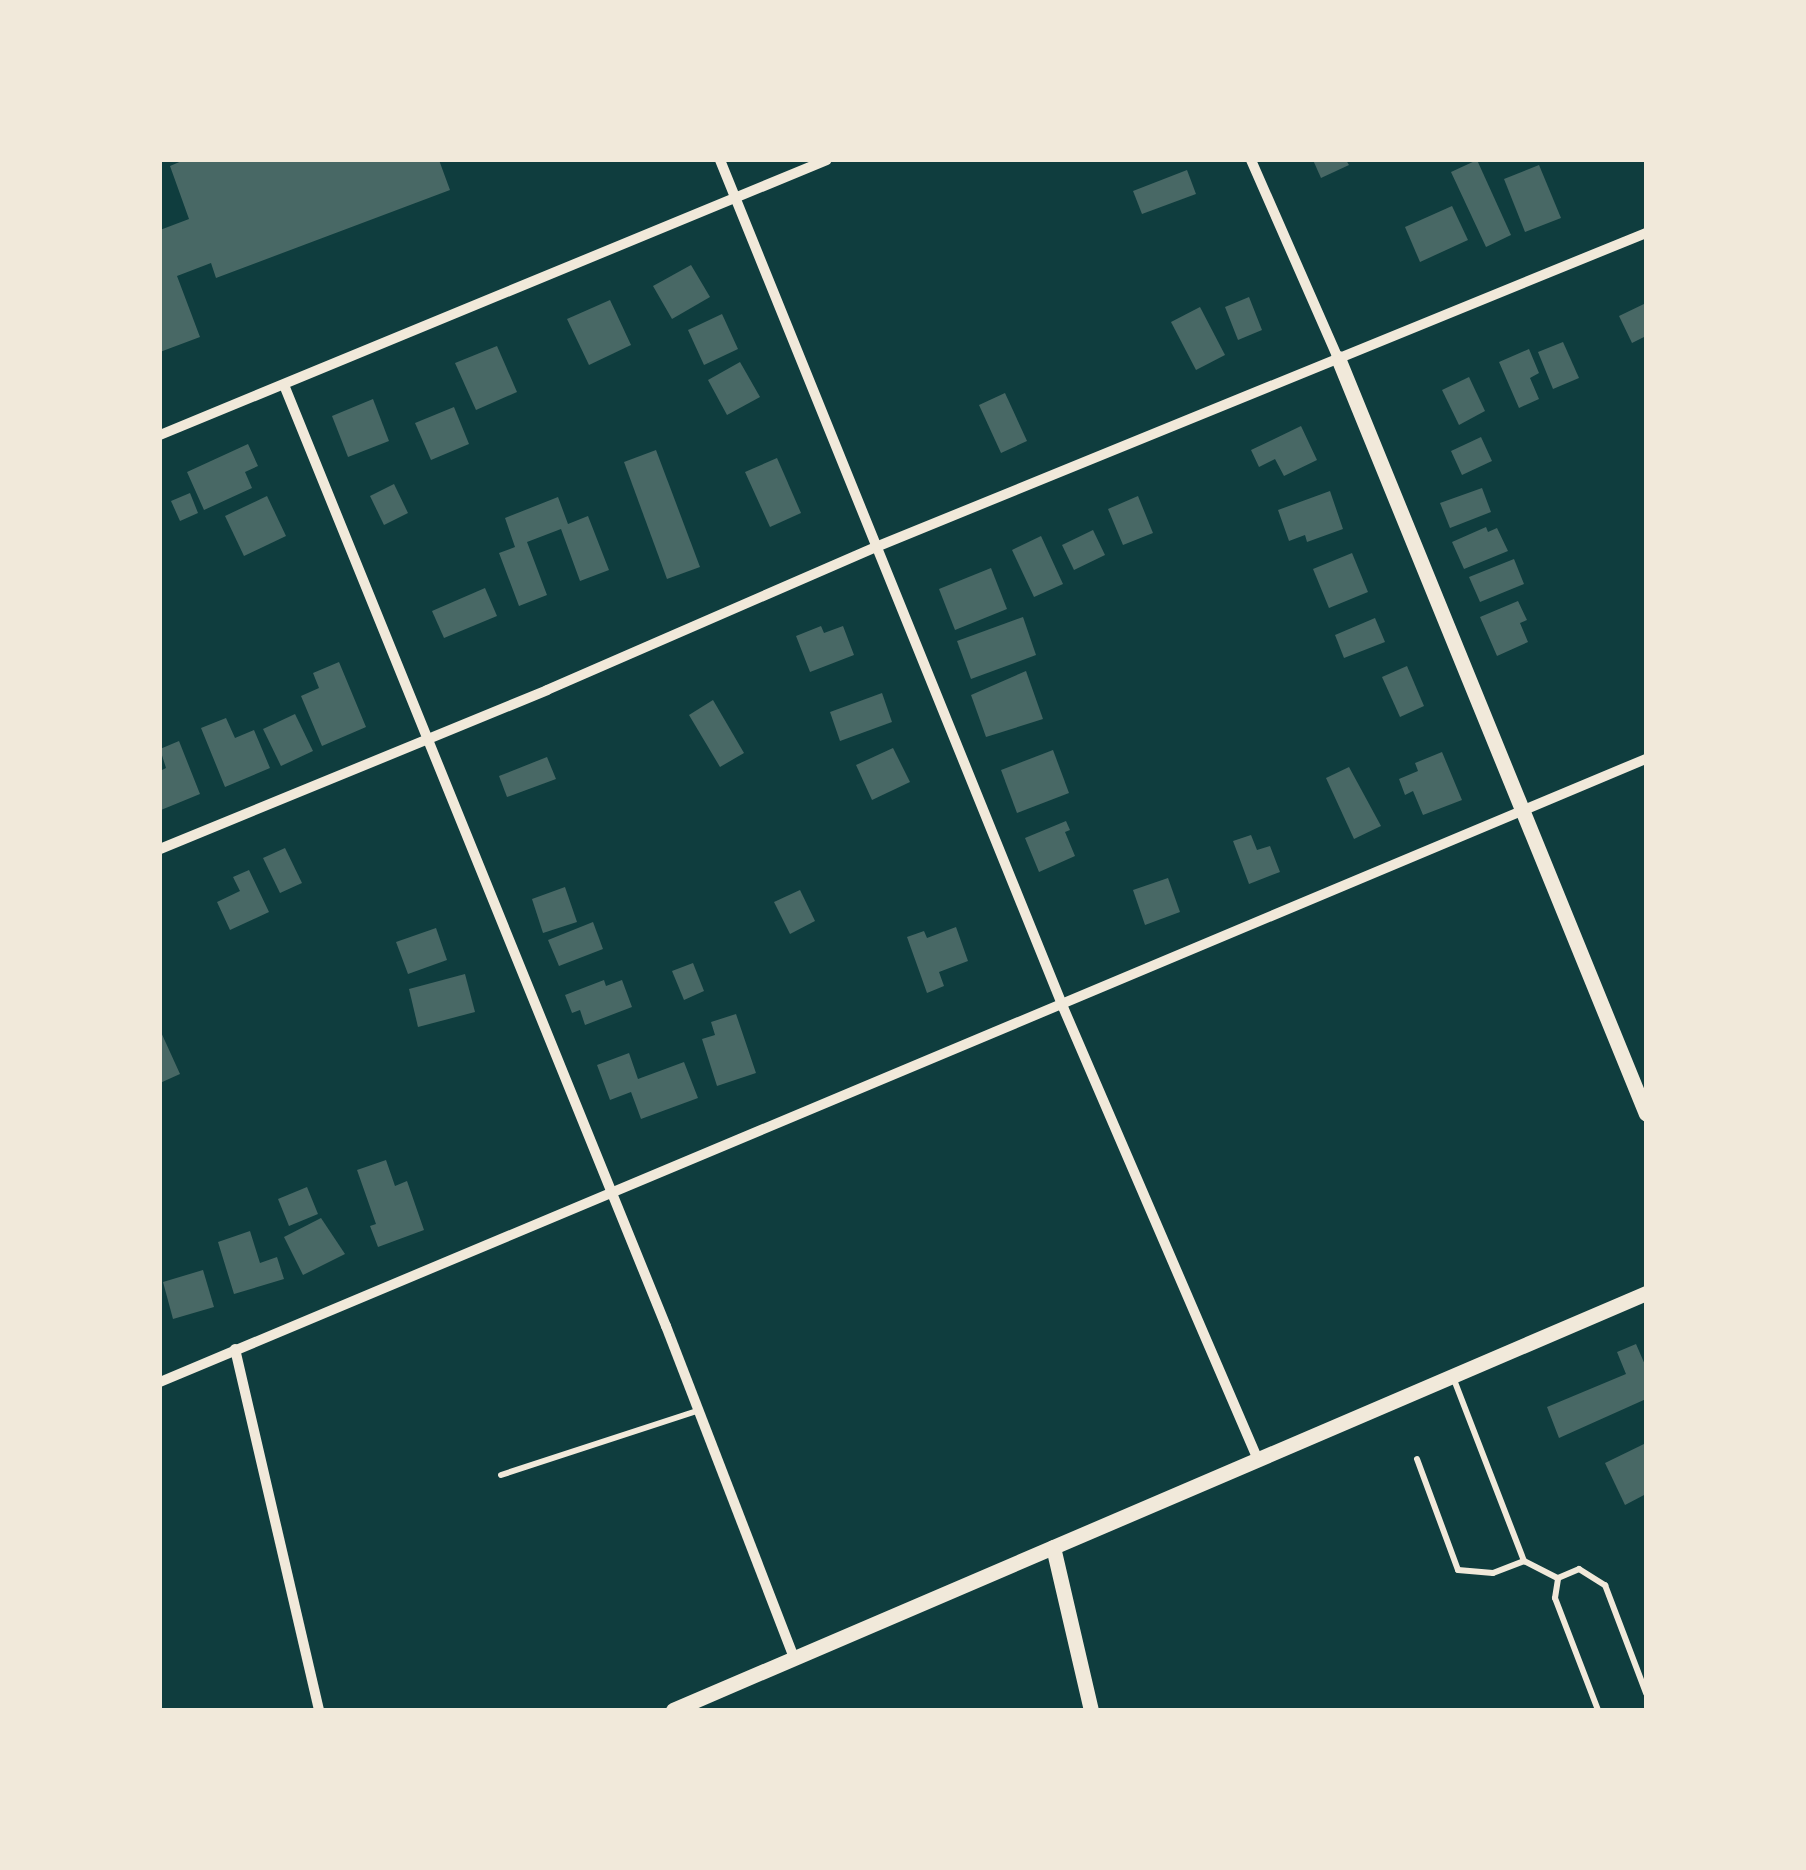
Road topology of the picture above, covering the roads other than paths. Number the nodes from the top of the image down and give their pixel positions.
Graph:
1 (720, 160) edge
2 (828, 160) edge
3 (1251, 160) edge
4 (736, 198) junction
5 (1646, 232) edge
6 (1338, 358) junction
7 (284, 385) junction
8 (160, 435) edge
9 (876, 547) junction
10 (426, 738) junction
11 (1646, 759) edge
12 (1523, 811) junction
13 (160, 850) edge
14 (1063, 1008) junction
15 (1646, 1114) edge
16 (612, 1192) junction
17 (1646, 1293) edge
18 (235, 1350) junction
19 (160, 1368) edge
20 (1452, 1376) junction
21 (162, 1381) edge
22 (698, 1410) junction
23 (1417, 1458) dead end
24 (1258, 1459) junction
25 (501, 1474) dead end
26 (1054, 1547) junction
27 (1524, 1562) junction
28 (1558, 1578) junction
29 (794, 1658) junction
30 (1646, 1692) edge
31 (319, 1710) edge
32 (672, 1710) edge
33 (1091, 1710) edge
34 (1598, 1710) edge

1 - 4 street
2 - 4 street
3 - 6 street
4 - 7 street
4 - 9 street
5 - 6 street
6 - 9 street
6 - 12 street
7 - 8 street
7 - 10 street
9 - 10 street
9 - 14 street
10 - 13 street
10 - 16 street
11 - 12 street
12 - 14 street
12 - 15 street
14 - 16 street
14 - 24 street
16 - 18 street
16 - 22 street
17 - 20 street
18 - 21 street
18 - 31 street
19 - 21 street
20 - 24 street
20 - 27 lane
22 - 25 lane
22 - 29 street
23 - 27 lane
24 - 26 street
26 - 29 street
26 - 33 street
27 - 28 lane
28 - 30 lane
28 - 34 lane
29 - 32 street

